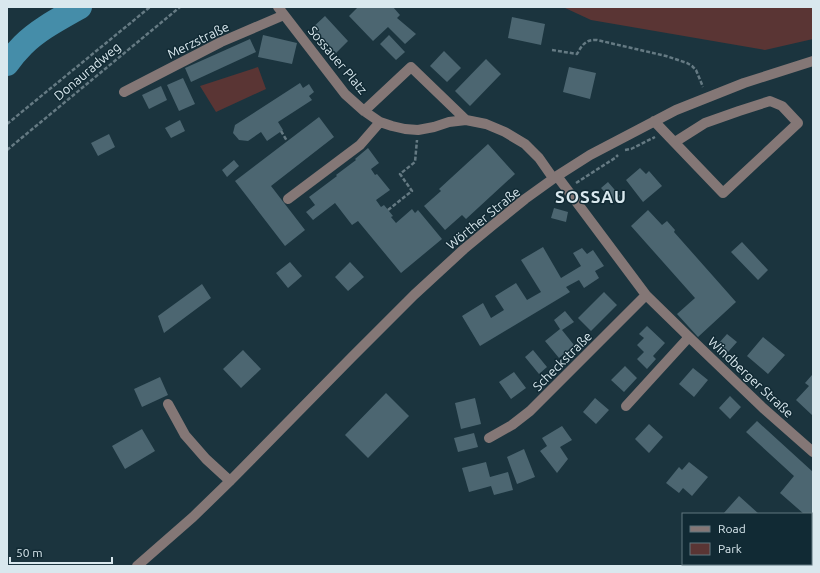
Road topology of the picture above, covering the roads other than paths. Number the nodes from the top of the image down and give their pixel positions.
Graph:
1 (281, 11) edge
2 (813, 61) edge
3 (124, 92) dead end
4 (364, 111) junction
5 (466, 120) junction
6 (654, 121) junction
7 (380, 122) junction
8 (675, 142) junction
9 (555, 177) junction
10 (288, 198) dead end
11 (646, 295) junction
12 (689, 337) junction
13 (168, 404) dead end
14 (626, 406) dead end
15 (489, 438) dead end
16 (813, 452) edge
17 (230, 481) junction
18 (138, 566) edge

1 - 3 street, Merzstraße
1 - 4 street, Sossauer Platz
2 - 6 street, Wörther Straße
4 - 5 street, Sossauer Platz
4 - 7 street, Sossauer Platz
5 - 7 street, Sossauer Platz
5 - 9 street, Sossauer Platz
6 - 8 street
6 - 9 street, Wörther Straße
7 - 10 street
8 - 8 street
9 - 11 street, Windberger Straße
9 - 17 street, Wörther Straße
11 - 12 street, Windberger Straße
11 - 15 street, Scheckstraße
12 - 14 street, Windberger Straße
12 - 16 street, Windberger Straße
13 - 17 street
17 - 18 street, Wörther Straße

